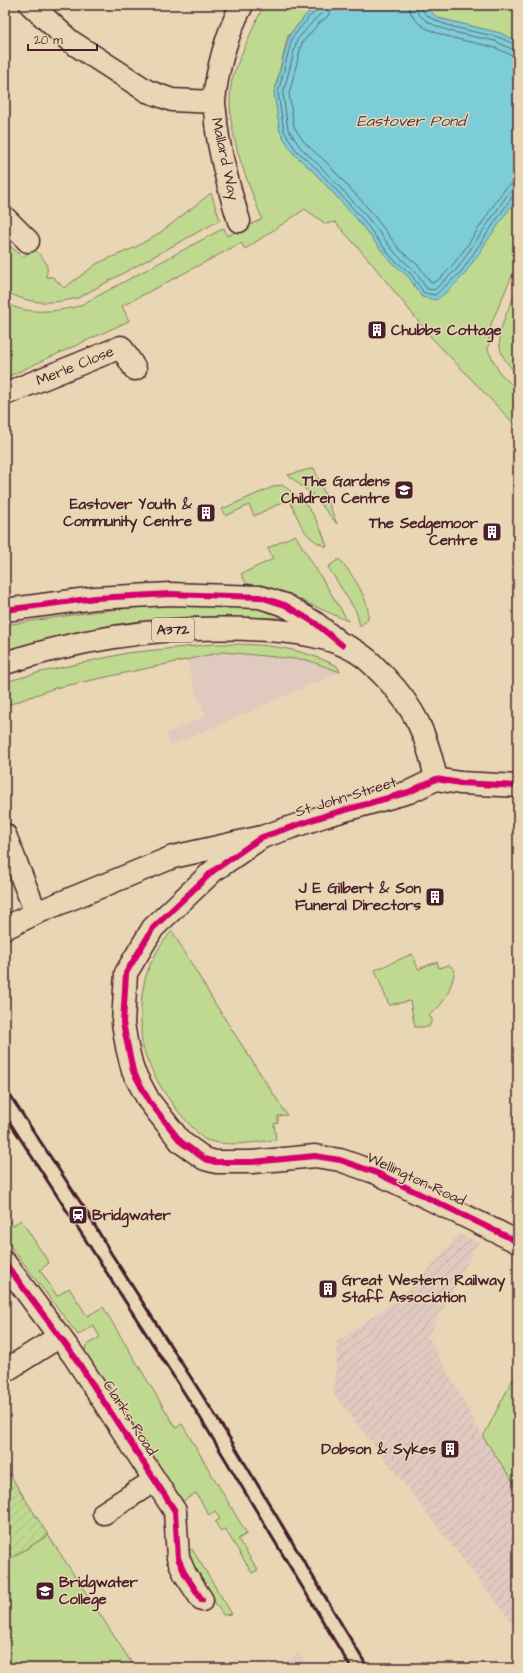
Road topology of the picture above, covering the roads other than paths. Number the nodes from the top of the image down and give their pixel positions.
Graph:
1 (31, 5) edge
2 (242, 5) edge
3 (214, 102) junction
4 (5, 218) edge
5 (239, 221) dead end
6 (28, 241) dead end
7 (135, 369) dead end
8 (5, 394) edge
9 (5, 610) edge
10 (342, 645) junction
11 (5, 663) edge
12 (436, 779) junction
13 (518, 786) edge
14 (5, 836) edge
15 (262, 837) junction
16 (36, 913) junction
17 (5, 928) edge
18 (518, 1242) edge
19 (5, 1263) edge
20 (60, 1336) junction
21 (5, 1371) edge
22 (155, 1480) junction
23 (104, 1513) dead end
24 (202, 1600) dead end

1 - 3 street
2 - 3 street, Mallard Way
3 - 5 street, Mallard Way
4 - 6 street
7 - 8 street, Merle Close
9 - 10 street
10 - 11 street, A372
10 - 12 street, A372
12 - 13 street
12 - 15 street, St John Street
14 - 16 street
15 - 16 street, St John Street
15 - 18 street, Wellington Road
16 - 17 street, St John Street
19 - 20 street, Clarks Road
20 - 21 street
20 - 22 street, Clarks Road
22 - 23 street
22 - 24 street, Clarks Road

